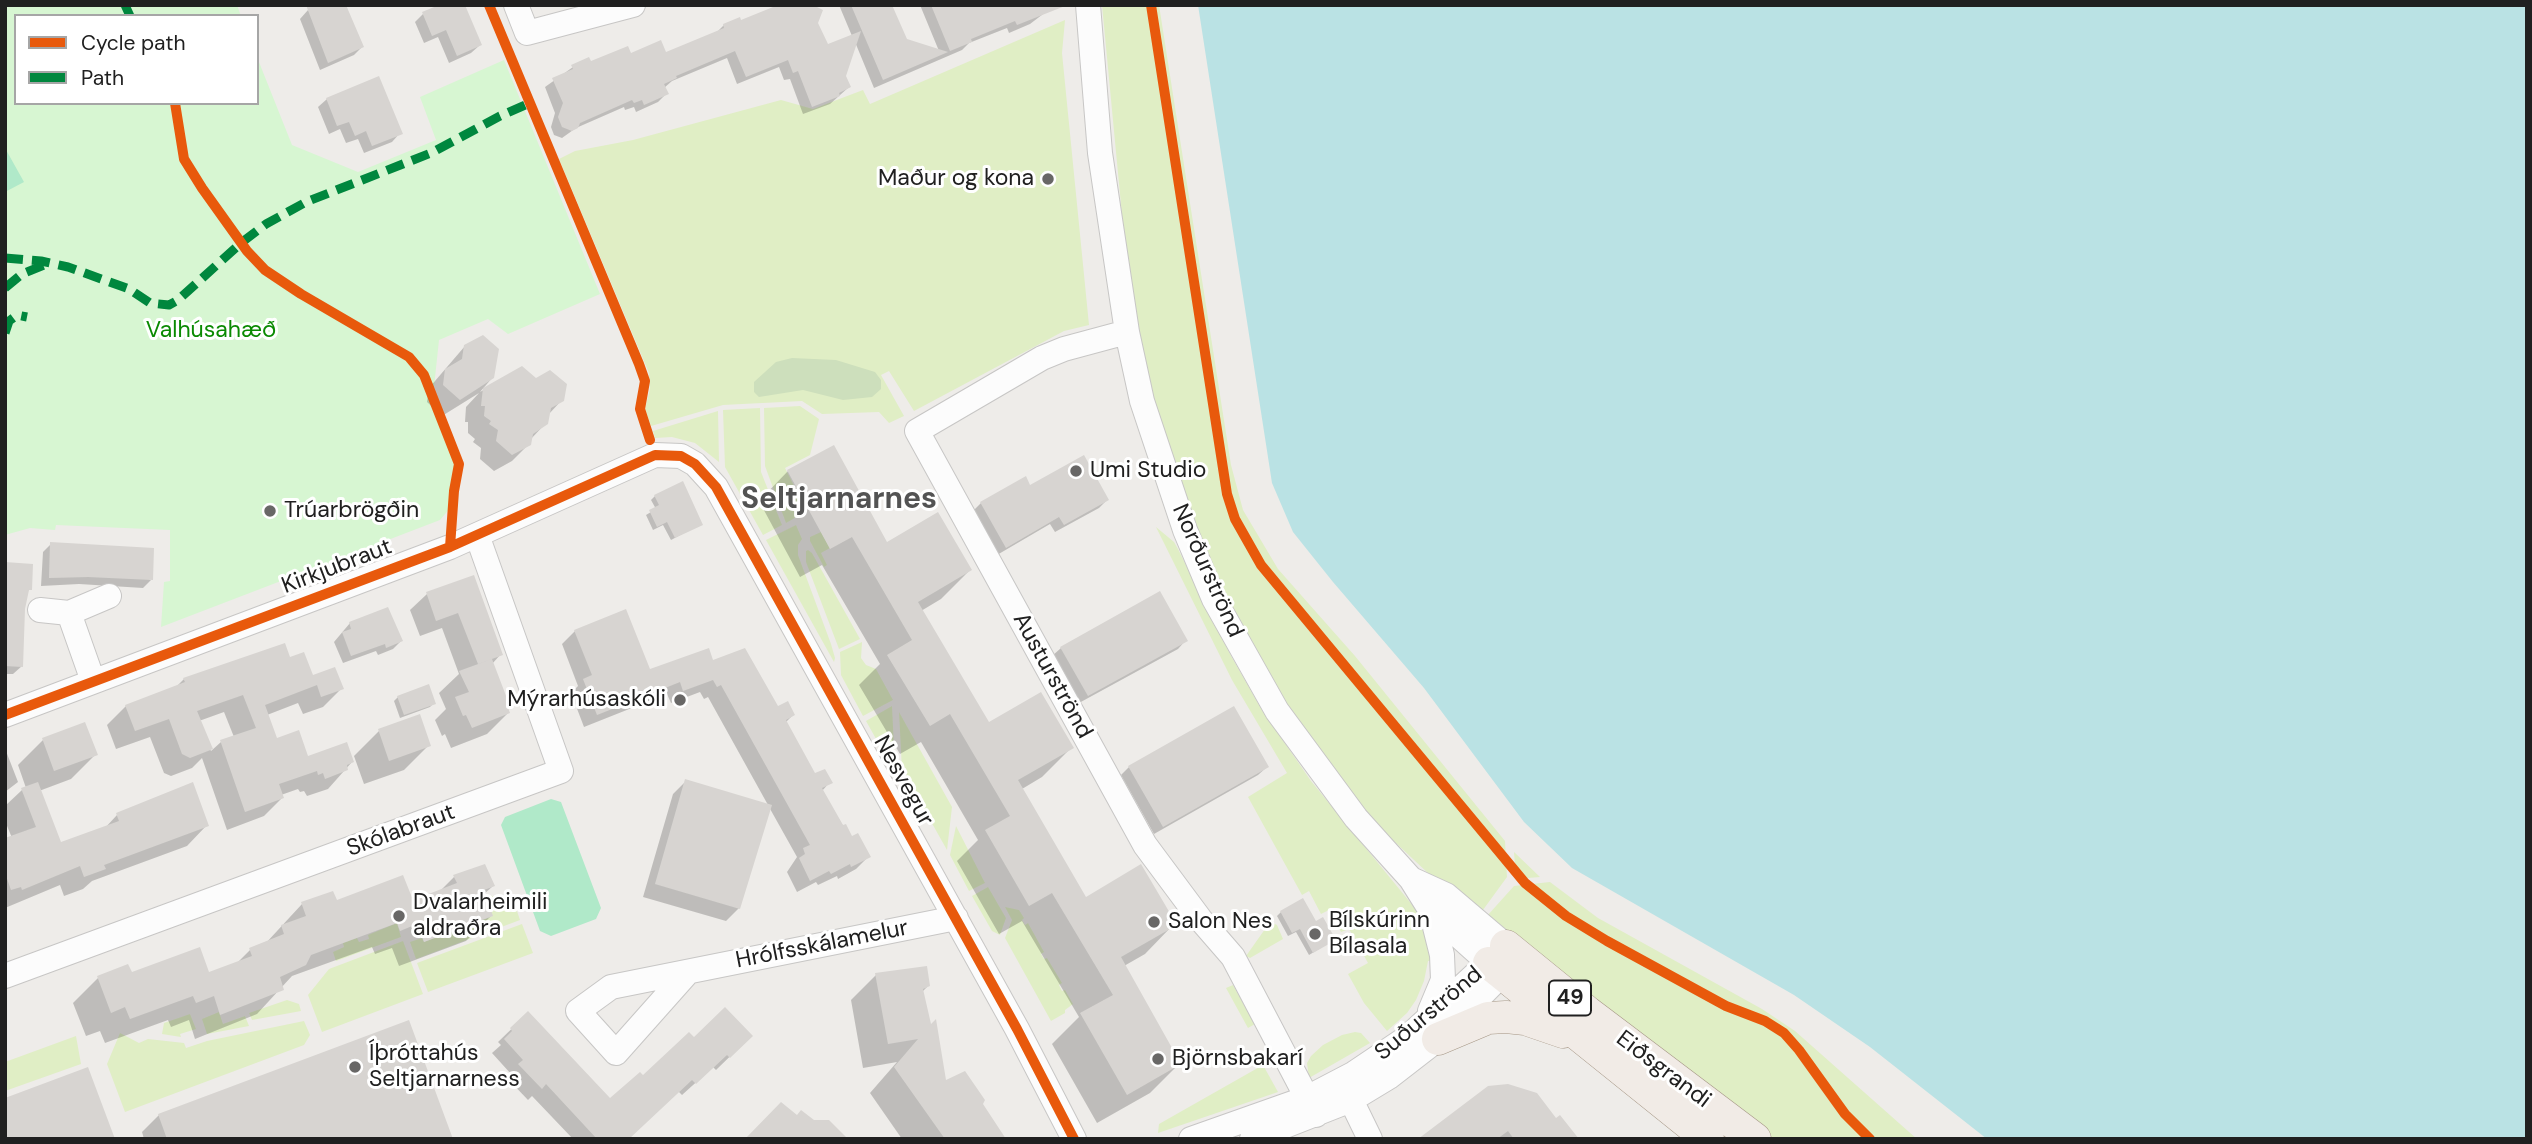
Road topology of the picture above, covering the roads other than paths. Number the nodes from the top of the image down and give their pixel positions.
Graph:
1 (516, 5) edge
2 (633, 5) edge
3 (1088, 5) edge
4 (1127, 332) junction
5 (681, 456) joint
6 (477, 535) junction
7 (109, 596) dead end
8 (40, 610) dead end
9 (69, 613) junction
10 (93, 681) junction
11 (5, 715) edge
12 (1411, 879) junction
13 (1431, 911) junction
14 (956, 918) junction
15 (1504, 960) junction
16 (688, 972) dead end
17 (5, 976) edge
18 (1432, 1030) junction
19 (1588, 1043) junction
20 (1351, 1100) junction
21 (1312, 1107) junction
22 (1074, 1139) edge
23 (1191, 1139) edge
24 (1252, 1139) edge
25 (1370, 1139) edge
26 (1709, 1139) edge
27 (1755, 1139) edge

1 - 2 street
3 - 4 street, Norðurströnd
4 - 12 street, Norðurströnd
4 - 21 street, Austurströnd
5 - 6 street, Kirkjubraut
5 - 14 street, Nesvegur
6 - 10 street, Kirkjubraut
6 - 17 street, Skólabraut
7 - 9 street
8 - 9 street
9 - 10 street
10 - 11 street, Kirkjubraut
12 - 13 street, Norðurströnd
12 - 15 street, Norðurströnd
13 - 15 street, Norðurströnd
13 - 18 street
14 - 16 street, Hrólfsskálamelur
14 - 22 street, Nesvegur
15 - 18 street, Suðurströnd
15 - 19 main road, Eiðsgrandi / 49
15 - 27 main road, Eiðsgrandi / 49
18 - 19 main road, 49
18 - 20 street, Suðurströnd
18 - 21 street, Suðurströnd
19 - 26 main road, Eiðsgrandi / 49
20 - 21 street, Suðurströnd
20 - 25 street
21 - 23 street, Suðurströnd
21 - 24 street, Suðurströnd

